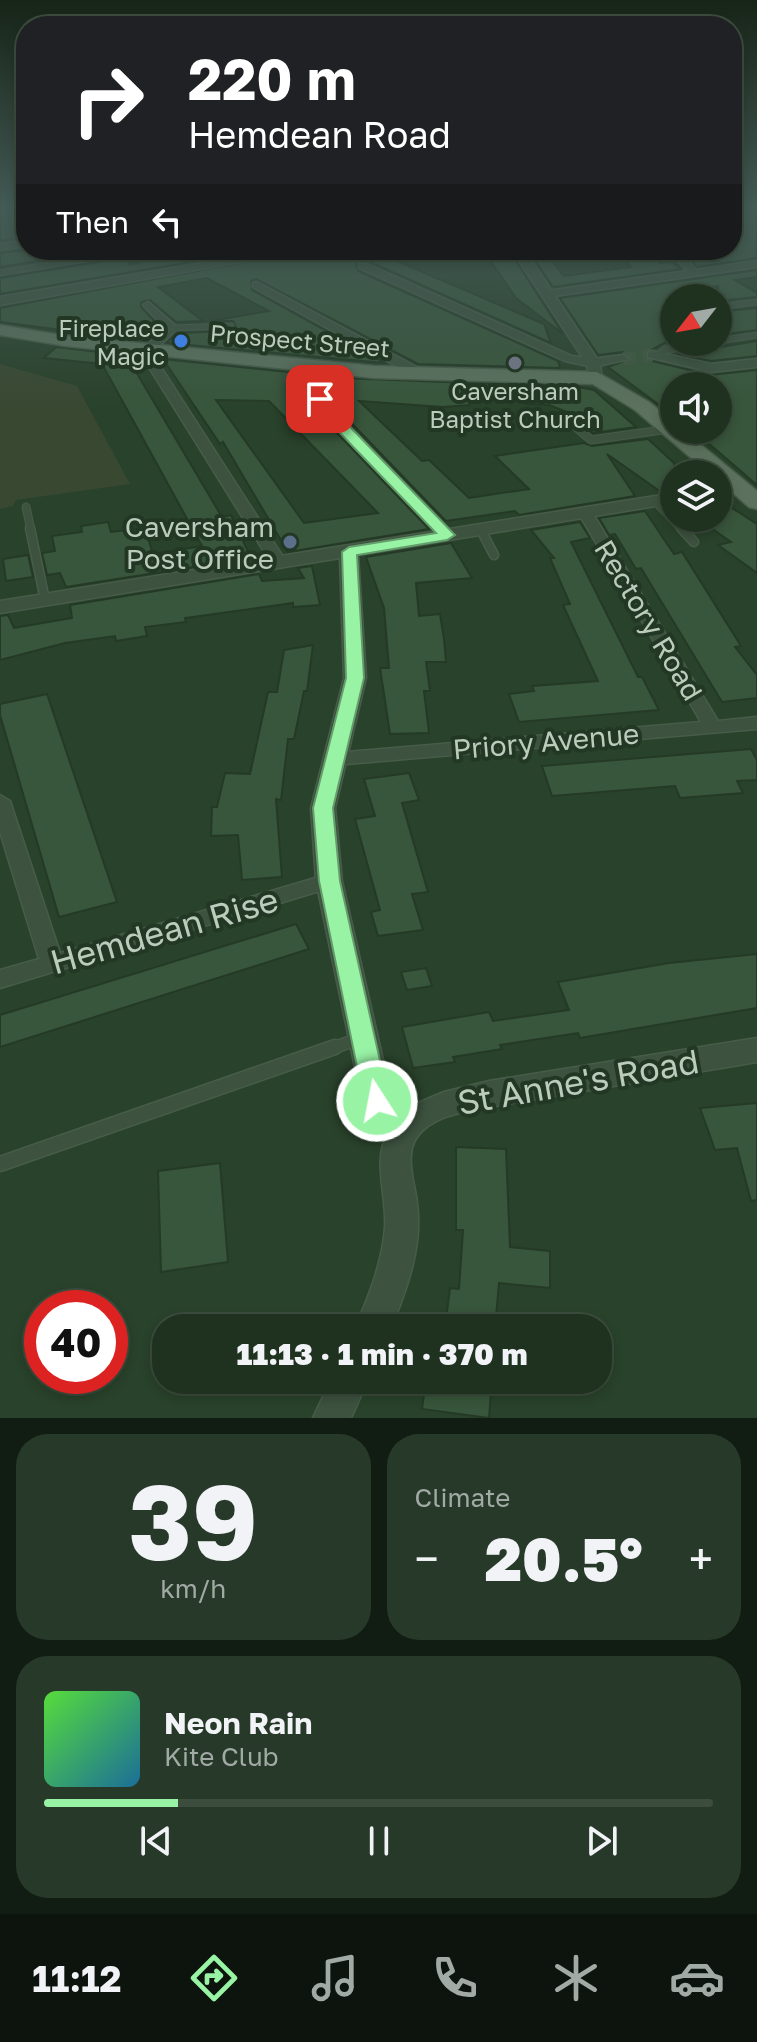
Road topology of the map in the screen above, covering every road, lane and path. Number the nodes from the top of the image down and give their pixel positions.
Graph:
1 (147, 276) edge
2 (385, 276) edge
3 (535, 276) edge
4 (672, 276) edge
5 (257, 285) dead end
6 (547, 294) junction
7 (0, 301) edge
8 (757, 302) edge
9 (148, 305) dead end
10 (732, 305) edge
11 (231, 326) dead end
12 (172, 328) junction
13 (0, 330) edge
14 (757, 335) edge
15 (732, 339) edge
16 (153, 350) junction
17 (660, 353) edge
18 (656, 355) joint
19 (623, 359) tunnel mouth
20 (757, 363) edge
21 (337, 369) junction
22 (595, 371) junction
23 (422, 375) junction
24 (660, 422) edge
25 (577, 428) dead end
26 (660, 430) edge
27 (683, 444) edge
28 (699, 460) edge
29 (732, 491) edge
30 (660, 500) edge
31 (655, 501) junction
32 (757, 502) edge
33 (26, 507) dead end
34 (586, 514) junction
35 (481, 530) junction
36 (447, 535) junction
37 (694, 542) dead end
38 (349, 552) junction
39 (494, 555) dead end
40 (279, 563) junction
41 (45, 600) junction
42 (0, 607) edge
43 (757, 723) edge
44 (712, 726) junction
45 (335, 759) junction
46 (0, 801) edge
47 (329, 881) junction
48 (52, 963) junction
49 (0, 979) edge
50 (364, 1037) junction
51 (757, 1050) edge
52 (405, 1127) junction
53 (0, 1164) edge
54 (379, 1314) edge
55 (343, 1394) edge
56 (332, 1418) edge

1 - 7 street
2 - 22 street
3 - 6 street
4 - 6 street
5 - 23 street
6 - 22 street
8 - 10 lane
9 - 12 street
11 - 12 lane
12 - 16 street
13 - 16 main road, Prospect Street
14 - 15 lane
16 - 21 main road, Prospect Street
16 - 40 street
17 - 18 lane
18 - 20 street
19 - 22 street
21 - 23 main road, Prospect Street
21 - 36 street
22 - 23 main road, Prospect Street
22 - 24 main road
25 - 26 lane
27 - 28 main road
29 - 32 main road
30 - 31 street
31 - 34 street
31 - 37 lane
33 - 41 lane
34 - 35 street
34 - 44 street, Rectory Road
35 - 36 street
35 - 39 lane
36 - 38 street
38 - 40 street
38 - 45 street
40 - 41 street
41 - 42 street
43 - 44 street, Priory Avenue
44 - 45 street, Priory Avenue
45 - 47 street
46 - 48 street
47 - 48 street, Hemdean Rise
47 - 50 street
48 - 49 street, Hemdean Rise
50 - 52 street
50 - 53 lane
51 - 52 street, St Anne's Road
52 - 54 street
55 - 56 street

